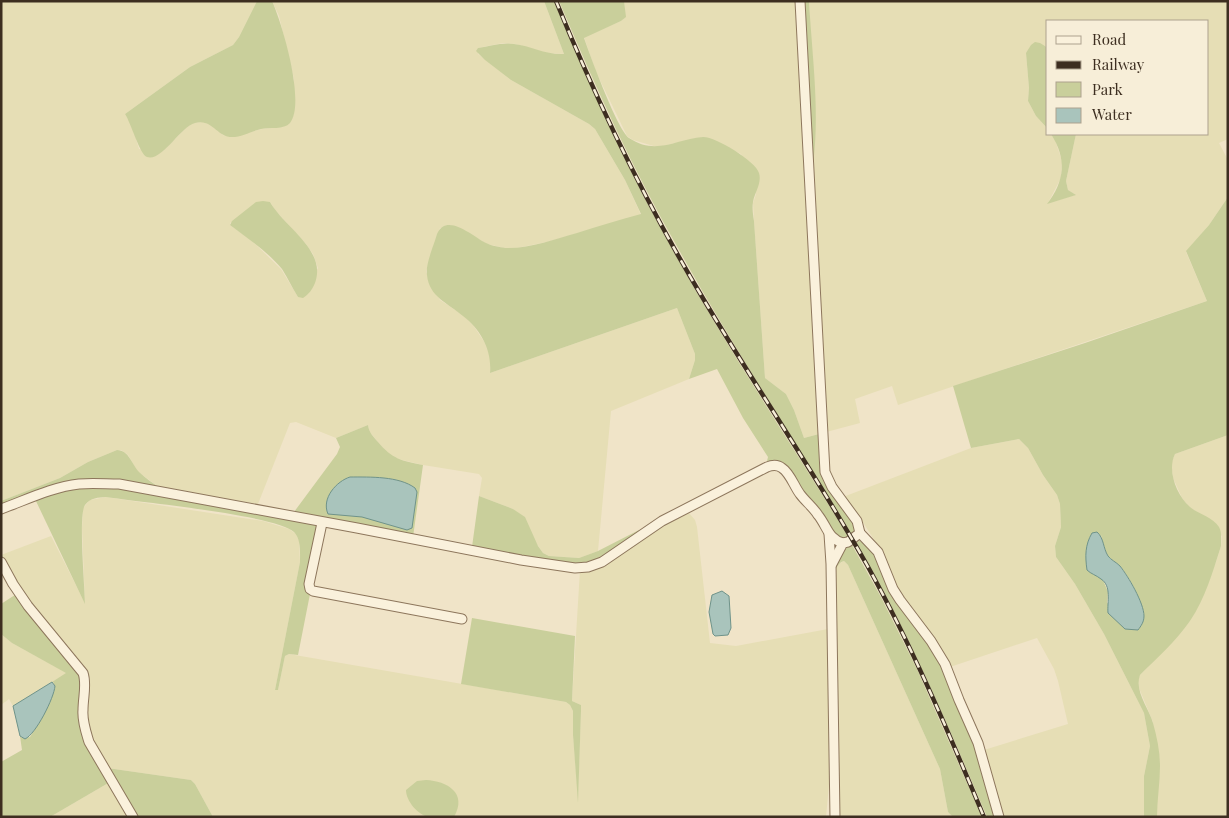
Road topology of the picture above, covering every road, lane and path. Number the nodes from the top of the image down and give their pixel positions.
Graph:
1 (800, 1) edge
2 (1, 509) edge
3 (322, 523) junction
4 (860, 532) junction
5 (829, 534) junction
6 (844, 543) junction
7 (1, 562) edge
8 (831, 564) junction
9 (462, 619) dead end
10 (133, 817) edge
11 (836, 817) edge
12 (999, 817) edge

1 - 4 street
2 - 3 street
3 - 5 street
3 - 9 street
4 - 6 street
4 - 12 street
5 - 6 street
5 - 8 street
6 - 8 street
7 - 10 street
8 - 11 street

